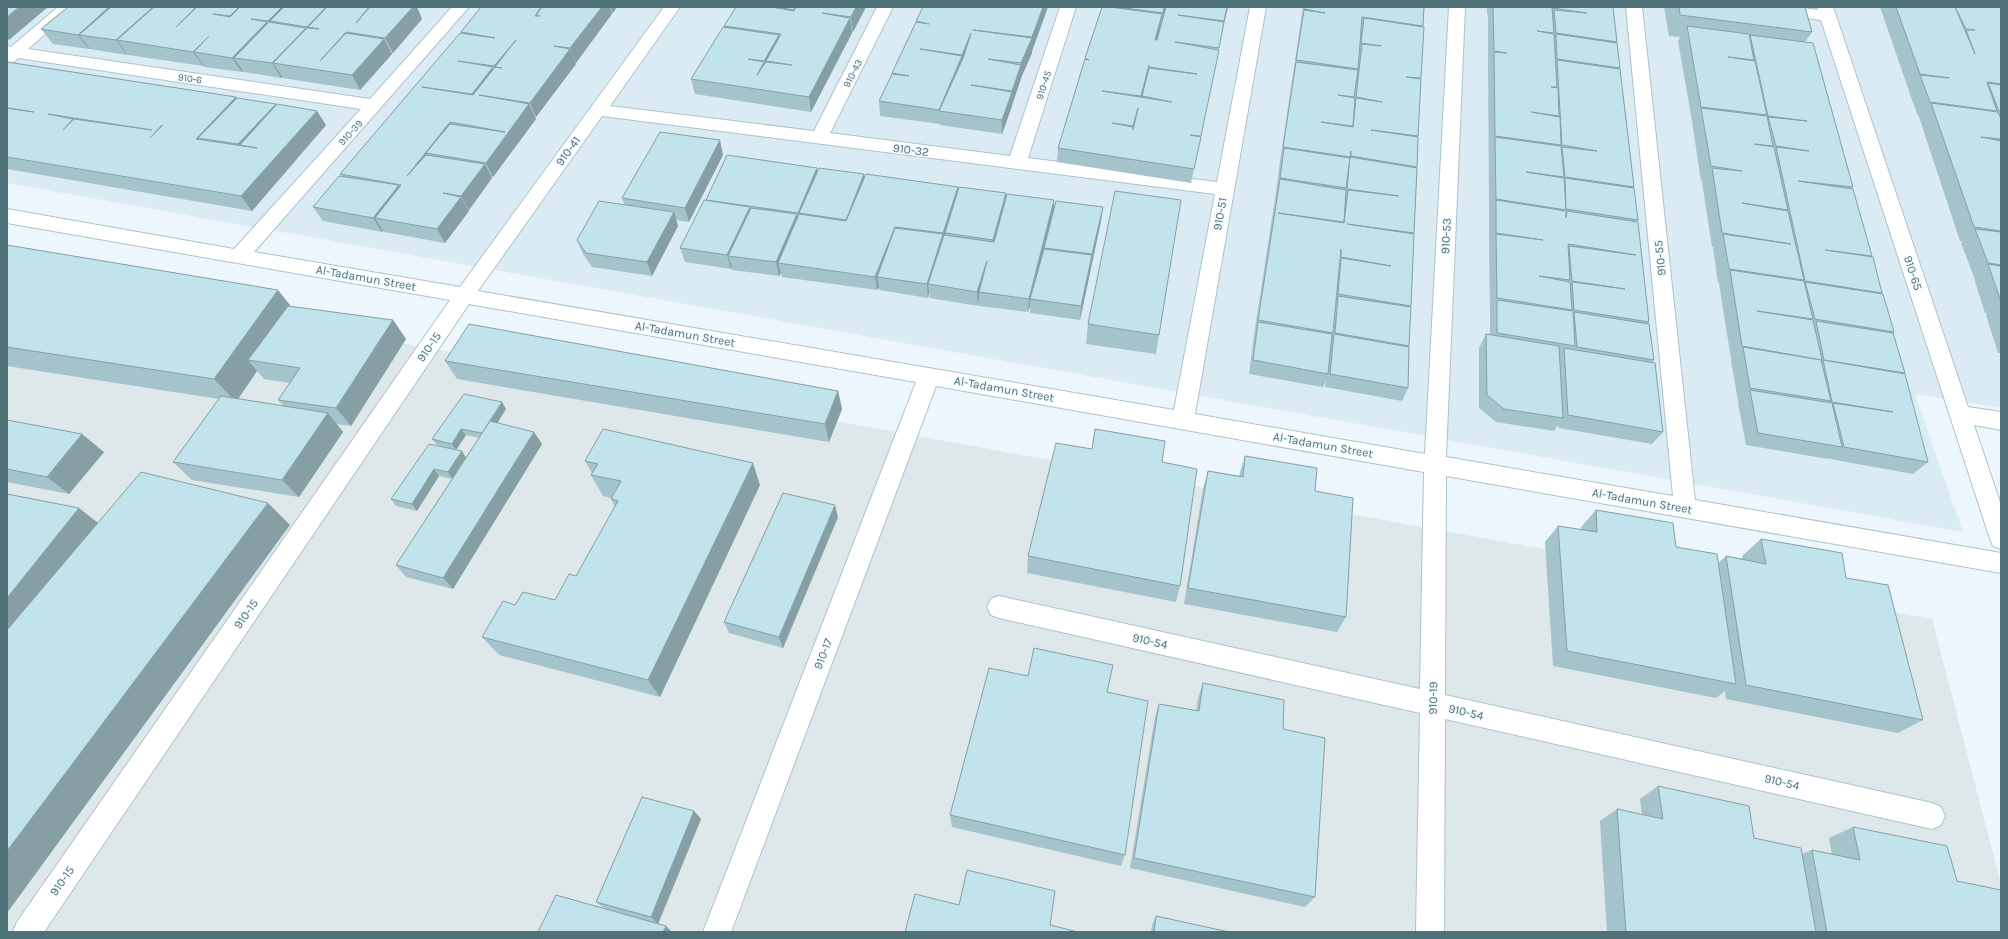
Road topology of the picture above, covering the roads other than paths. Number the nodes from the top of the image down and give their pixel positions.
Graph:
1 (68, 7) edge
2 (672, 7) edge
3 (885, 7) edge
4 (1068, 7) edge
5 (1258, 7) edge
6 (1457, 7) edge
7 (1634, 7) edge
8 (1759, 7) edge
9 (455, 8) edge
10 (1826, 11) edge
11 (10, 54) edge
12 (374, 105) junction
13 (598, 110) junction
14 (819, 138) junction
15 (1017, 163) junction
16 (1225, 189) junction
17 (7, 216) edge
18 (239, 256) junction
19 (464, 296) junction
20 (929, 376) junction
21 (1960, 414) junction
22 (1183, 420) junction
23 (2001, 420) edge
24 (1435, 464) junction
25 (1685, 508) junction
26 (2001, 539) edge
27 (2001, 563) edge
28 (1000, 607) dead end
29 (1432, 704) junction
30 (1932, 816) dead end
31 (27, 932) edge
32 (717, 932) edge
33 (1430, 932) edge

1 - 11 street
2 - 13 street, 910-41
3 - 14 street, 910-43
4 - 15 street, 910-45
5 - 16 street, 910-51
6 - 24 street, 910-53
7 - 25 street, 910-55
8 - 10 street
9 - 12 street, 910-39
10 - 21 street, 910-65
11 - 12 street, 910-6
12 - 18 street, 910-39
13 - 14 street, 910-32
13 - 19 street, 910-41
14 - 15 street, 910-32
15 - 16 street, 910-32
16 - 22 street, 910-51
17 - 18 street, Al-Tadamun Street
18 - 19 street, Al-Tadamun Street
19 - 20 street, Al-Tadamun Street
19 - 31 street, 910-15
20 - 22 street, Al-Tadamun Street
20 - 32 street, 910-17
21 - 23 street
21 - 26 street, 910-65
22 - 24 street, Al-Tadamun Street
24 - 25 street, Al-Tadamun Street
24 - 29 street, 910-19
25 - 27 street, Al-Tadamun Street
28 - 29 street, 910-54
29 - 30 street, 910-54
29 - 33 street, 910-19

